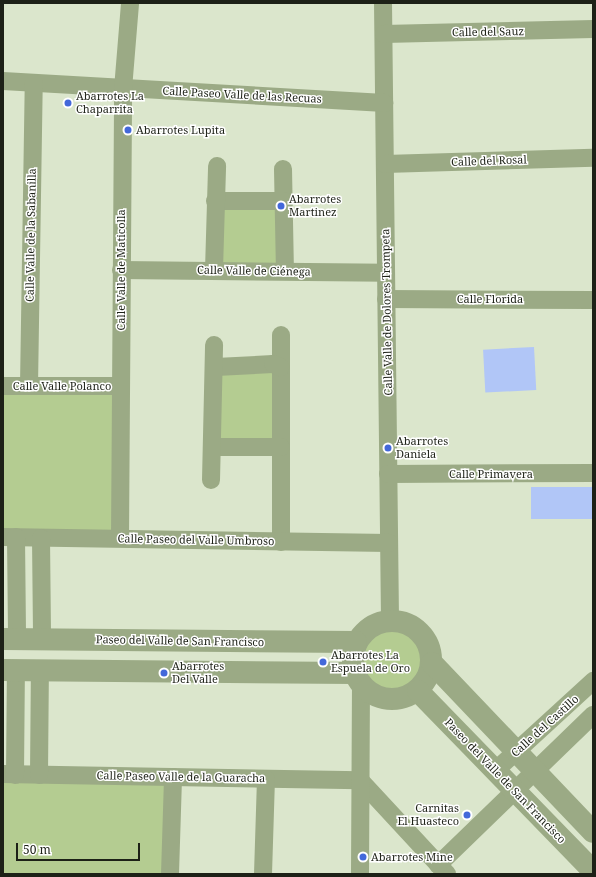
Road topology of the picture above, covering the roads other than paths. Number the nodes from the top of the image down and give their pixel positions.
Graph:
1 (130, 3) edge
2 (384, 3) edge
3 (593, 29) edge
4 (384, 34) junction
5 (3, 81) edge
6 (34, 83) junction
7 (123, 88) junction
8 (384, 103) junction
9 (593, 158) edge
10 (385, 164) junction
11 (217, 166) dead end
12 (283, 169) dead end
13 (215, 201) junction
14 (284, 201) junction
15 (122, 270) junction
16 (214, 270) junction
17 (285, 271) junction
18 (386, 272) junction
19 (386, 299) junction
20 (593, 300) edge
21 (281, 335) dead end
22 (214, 345) dead end
23 (216, 367) junction
24 (280, 367) junction
25 (3, 386) edge
26 (28, 386) junction
27 (121, 386) junction
28 (281, 446) junction
29 (213, 447) junction
30 (593, 473) edge
31 (388, 474) junction
32 (211, 480) dead end
33 (9, 537) edge
34 (41, 538) junction
35 (120, 538) junction
36 (281, 542) junction
37 (389, 543) junction
38 (390, 622) junction
39 (10, 639) edge
40 (42, 640) junction
41 (356, 642) junction
42 (432, 663) junction
43 (9, 670) edge
44 (40, 670) junction
45 (358, 680) junction
46 (591, 688) edge
47 (418, 691) junction
48 (593, 715) edge
49 (516, 752) junction
50 (496, 770) junction
51 (534, 772) junction
52 (9, 775) edge
53 (39, 775) junction
54 (173, 777) junction
55 (266, 779) junction
56 (360, 780) junction
57 (515, 791) junction
58 (593, 832) edge
59 (443, 870) edge
60 (593, 871) edge
61 (170, 874) edge
62 (263, 874) edge
63 (360, 874) edge

1 - 7 street, Calle Valle de Maticolla
2 - 4 street, Calle Valle de Dolores Trompeta
3 - 4 street, Calle del Sauz
4 - 8 street, Calle Valle de Dolores Trompeta
5 - 6 street, Calle Paseo Valle de las Recuas
6 - 7 street, Calle Paseo Valle de las Recuas
6 - 26 street, Calle Valle de la Sabanilla
7 - 8 street, Calle Paseo Valle de las Recuas
7 - 15 street, Calle Valle de Maticolla
8 - 10 street, Calle Valle de Dolores Trompeta
9 - 10 street, Calle del Rosal
10 - 18 street, Calle Valle de Dolores Trompeta
11 - 13 street
12 - 14 street
13 - 14 street
13 - 16 street
14 - 17 street
15 - 16 street, Calle Valle de Ciénega
15 - 27 street, Calle Valle de Maticolla
16 - 17 street, Calle Valle de Ciénega
17 - 18 street, Calle Valle de Ciénega
18 - 19 street, Calle Valle de Dolores Trompeta
19 - 20 street, Calle Florida
19 - 31 street, Calle Valle de Dolores Trompeta
21 - 24 street
22 - 23 street
23 - 24 street
23 - 29 street
24 - 28 street
25 - 26 street, Calle Valle Polanco
26 - 27 street, Calle Valle Polanco
27 - 35 street, Calle Valle de Maticolla
28 - 29 street
28 - 36 street
29 - 32 street
30 - 31 street, Calle Primavera
31 - 37 street, Calle Valle de Dolores Trompeta
33 - 34 street, Calle Paseo del Valle Umbroso
33 - 39 street
34 - 35 street, Calle Paseo del Valle Umbroso
34 - 40 street
35 - 36 street, Calle Paseo del Valle Umbroso
36 - 37 street, Calle Paseo del Valle Umbroso
37 - 38 street, Calle Valle de Dolores Trompeta
38 - 41 street
38 - 42 street
39 - 40 street, Paseo del Valle de San Francisco
40 - 41 street, Paseo del Valle de San Francisco
41 - 45 street
42 - 47 street
42 - 49 street
43 - 44 street
43 - 52 street
44 - 45 street
44 - 53 street
45 - 47 street
45 - 56 street
46 - 49 street, Calle del Castillo
47 - 50 street, Paseo del Valle de San Francisco
48 - 51 street
49 - 50 street, Calle del Castillo
49 - 51 street
50 - 57 street, Paseo del Valle de San Francisco
51 - 57 street
51 - 58 street
52 - 53 street, Calle Paseo Valle de la Guaracha
53 - 54 street, Calle Paseo Valle de la Guaracha
54 - 55 street, Calle Paseo Valle de la Guaracha
54 - 61 street
55 - 56 street, Calle Paseo Valle de la Guaracha
55 - 62 street
56 - 59 street
56 - 63 street
57 - 59 street
57 - 60 street, Paseo del Valle de San Francisco

